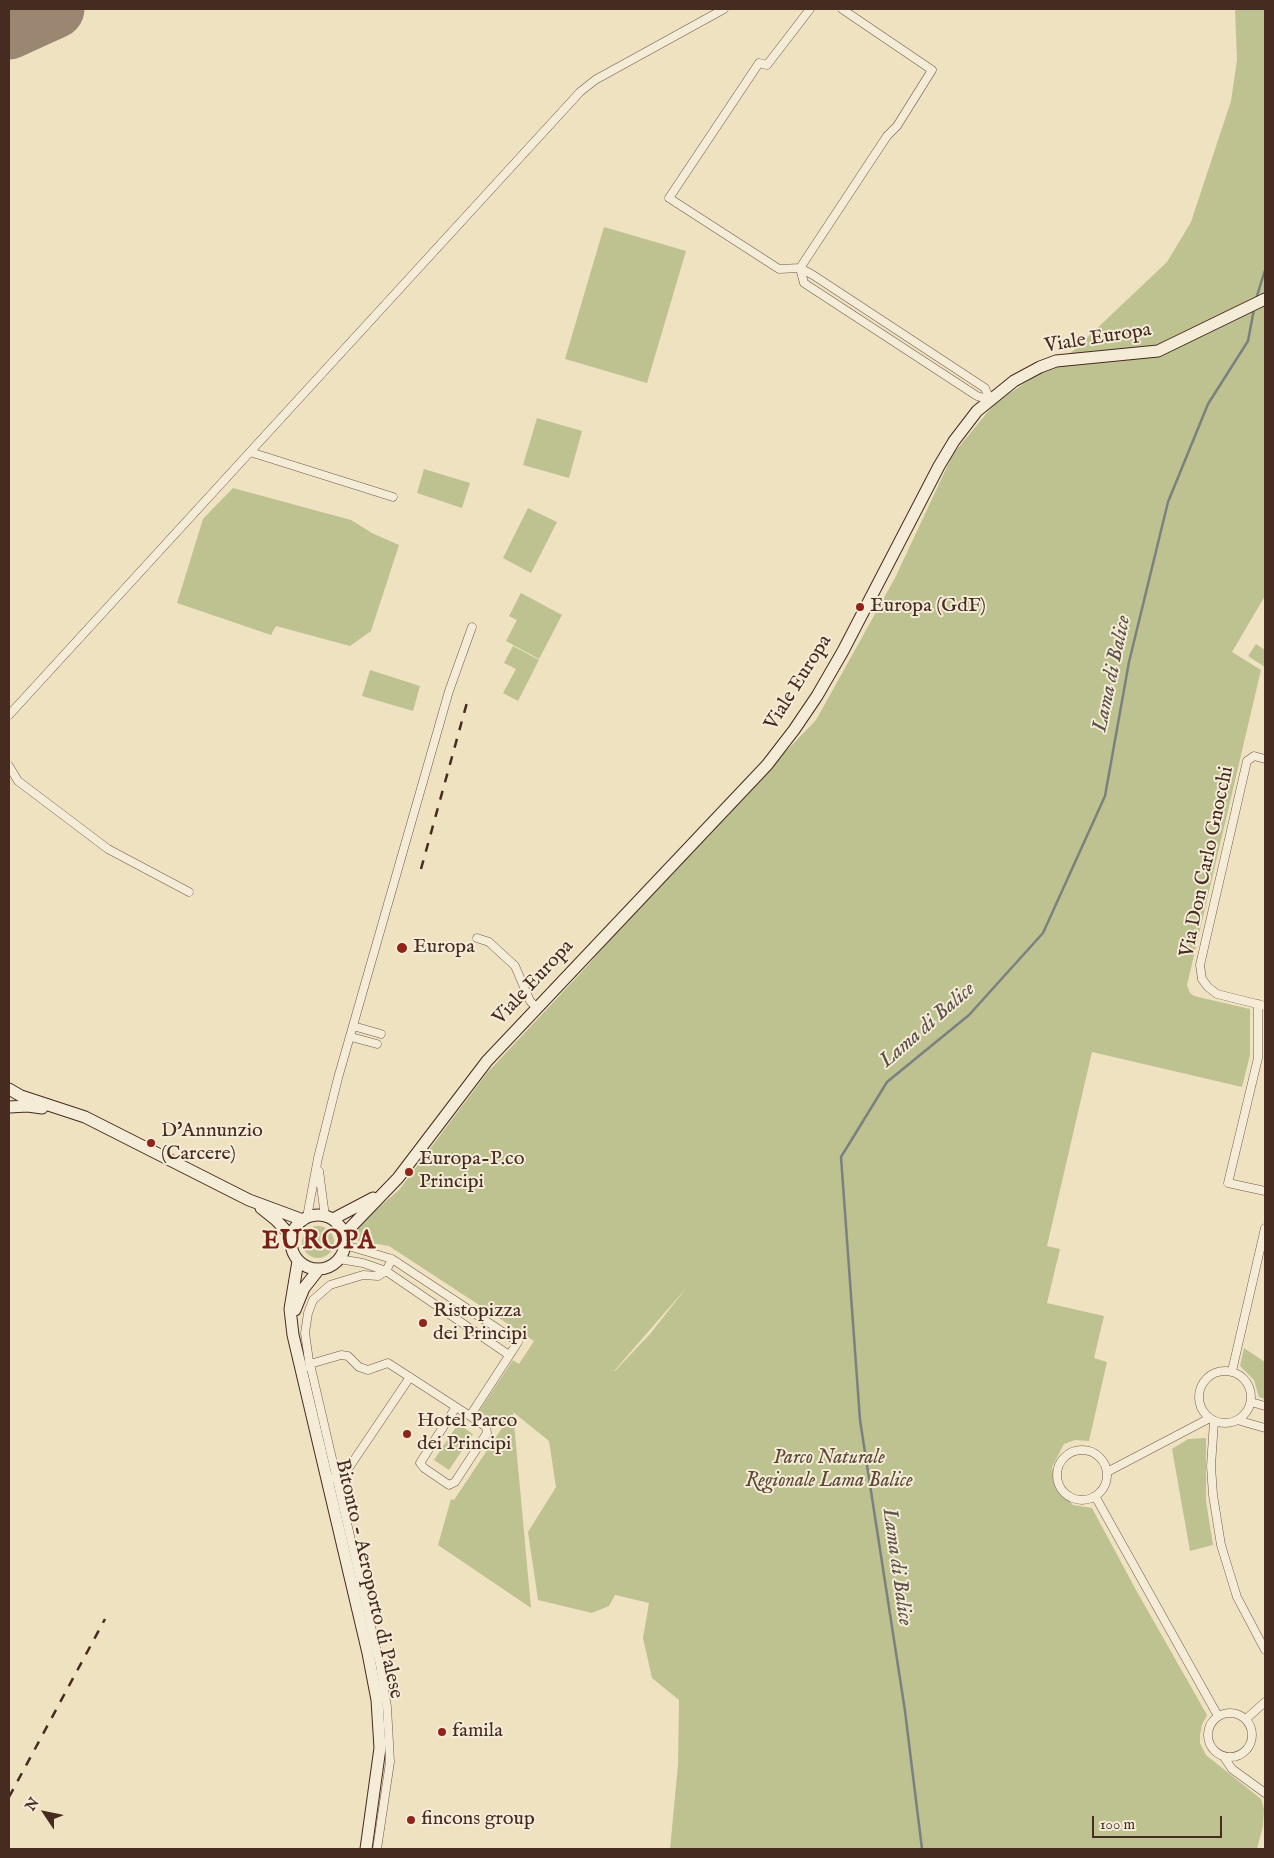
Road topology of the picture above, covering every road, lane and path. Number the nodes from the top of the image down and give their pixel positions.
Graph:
1 (724, 9) edge
2 (810, 9) edge
3 (842, 9) edge
4 (800, 268) junction
5 (1265, 299) edge
6 (990, 400) junction
7 (250, 452) junction
8 (393, 497) dead end
9 (472, 627) dead end
10 (9, 715) edge
11 (1265, 759) edge
12 (9, 766) edge
13 (189, 892) dead end
14 (477, 938) dead end
15 (1262, 1005) edge
16 (536, 1008) junction
17 (353, 1026) junction
18 (381, 1034) dead end
19 (350, 1037) junction
20 (378, 1044) dead end
21 (9, 1088) edge
22 (9, 1107) edge
23 (72, 1113) junction
24 (318, 1158) junction
25 (398, 1178) junction
26 (1265, 1191) edge
27 (249, 1200) junction
28 (329, 1217) junction
29 (305, 1219) junction
30 (1265, 1228) edge
31 (292, 1237) junction
32 (345, 1243) junction
33 (339, 1259) junction
34 (392, 1259) junction
35 (298, 1260) junction
36 (318, 1269) junction
37 (386, 1272) junction
38 (292, 1319) junction
39 (488, 1322) junction
40 (478, 1335) junction
41 (509, 1355) junction
42 (310, 1364) junction
43 (1232, 1371) junction
44 (410, 1377) junction
45 (1251, 1402) junction
46 (1265, 1406) edge
47 (456, 1407) junction
48 (470, 1416) junction
49 (311, 1418) junction
50 (1212, 1419) junction
51 (1237, 1420) junction
52 (1265, 1428) edge
53 (1107, 1472) junction
54 (331, 1479) junction
55 (1095, 1496) junction
56 (361, 1587) junction
57 (358, 1611) junction
58 (1265, 1650) edge
59 (378, 1655) junction
60 (374, 1682) junction
61 (1265, 1702) edge
62 (1218, 1716) junction
63 (1246, 1719) junction
64 (1224, 1757) junction
65 (1265, 1793) edge
66 (366, 1849) edge
67 (377, 1849) edge

1 - 7 street
2 - 4 street
3 - 4 street
4 - 6 street
4 - 6 street
5 - 6 main road, Viale Europa
6 - 16 main road, Viale Europa
7 - 8 street
7 - 10 street
9 - 17 street
11 - 15 street, Via Don Carlo Gnocchi
12 - 13 street
14 - 16 street
15 - 26 street
16 - 25 main road, Viale Europa
17 - 18 street
17 - 19 street
19 - 20 street
19 - 24 street
21 - 23 main road
22 - 23 main road
23 - 27 main road
24 - 28 street
24 - 29 street
25 - 28 main road, Viale Europa
25 - 32 main road, Viale Europa
27 - 29 main road
27 - 31 main road
28 - 29 main road
28 - 32 main road
29 - 31 main road
30 - 43 street
31 - 35 main road
32 - 33 main road
32 - 34 street
33 - 36 main road
33 - 37 street
34 - 37 street
34 - 39 street
35 - 36 main road
35 - 38 main road, Bitonto - Aeroporto di Palese
36 - 38 main road
37 - 40 street
37 - 42 street
38 - 49 main road, Bitonto - Aeroporto di Palese
39 - 40 street
39 - 41 street
40 - 41 street
41 - 48 street
42 - 44 street
42 - 49 street
42 - 54 street
43 - 45 street
43 - 50 street
44 - 47 street
44 - 54 street
45 - 46 street
45 - 51 street
47 - 48 street
47 - 48 street
49 - 54 main road, Bitonto - Aeroporto di Palese
50 - 51 street
50 - 53 street
50 - 58 street
51 - 52 street
53 - 55 street
53 - 55 street
54 - 56 street
54 - 57 main road, Bitonto - Aeroporto di Palese
55 - 62 street
56 - 57 street
56 - 59 street
57 - 60 main road, Bitonto - Aeroporto di Palese
59 - 60 street
59 - 67 street
60 - 66 main road, Bitonto - Aeroporto di Palese
61 - 63 street
62 - 63 street
62 - 64 street
63 - 64 street
64 - 65 street

